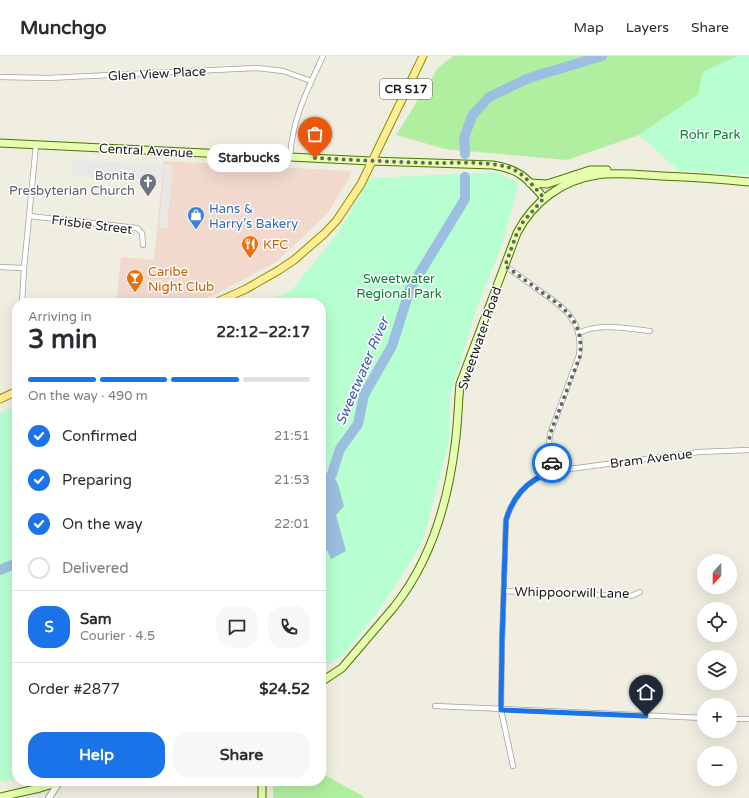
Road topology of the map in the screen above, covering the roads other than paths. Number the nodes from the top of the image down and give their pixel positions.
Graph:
1 (322, 56) edge
2 (423, 56) edge
3 (0, 77) edge
4 (311, 81) junction
5 (0, 143) edge
6 (36, 145) junction
7 (290, 156) junction
8 (371, 161) junction
9 (622, 174) junction
10 (749, 182) edge
11 (530, 183) junction
12 (544, 198) junction
13 (29, 216) junction
14 (143, 245) dead end
15 (505, 266) junction
16 (0, 267) edge
17 (24, 268) junction
18 (22, 298) edge
19 (226, 298) edge
20 (650, 331) dead end
21 (579, 333) junction
22 (12, 393) edge
23 (0, 399) edge
24 (749, 450) edge
25 (554, 471) junction
26 (504, 591) junction
27 (640, 592) dead end
28 (326, 679) edge
29 (435, 706) dead end
30 (501, 710) junction
31 (697, 718) edge
32 (737, 719) edge
33 (749, 719) edge
34 (513, 766) dead end
35 (47, 786) edge
36 (58, 786) edge
37 (262, 786) edge
38 (0, 797) edge
39 (49, 798) edge
40 (262, 798) edge

1 - 4 street
2 - 8 main road, CR S17
3 - 4 street, Glen View Place
4 - 7 street
5 - 6 main road, Central Avenue
6 - 7 main road, Central Avenue
6 - 13 street
7 - 8 main road, Central Avenue
8 - 11 main road, Central Avenue
8 - 19 main road, CR S17
9 - 10 main road, Sweetwater Road
9 - 11 main road
9 - 12 main road, Sweetwater Road
11 - 12 main road, Central Avenue
12 - 15 main road, Sweetwater Road
13 - 14 street, Frisbie Street
13 - 17 street
15 - 21 street
15 - 28 main road, Sweetwater Road
16 - 17 street
17 - 18 street
20 - 21 street
21 - 25 street
22 - 23 main road
24 - 25 street, Bram Avenue
25 - 26 street, Bram Avenue
26 - 27 street, Whippoorwill Lane
26 - 30 street, Bram Avenue
29 - 30 street
30 - 31 street
30 - 34 street, Bram Avenue
32 - 33 street
35 - 38 main road
36 - 39 street
37 - 40 main road

